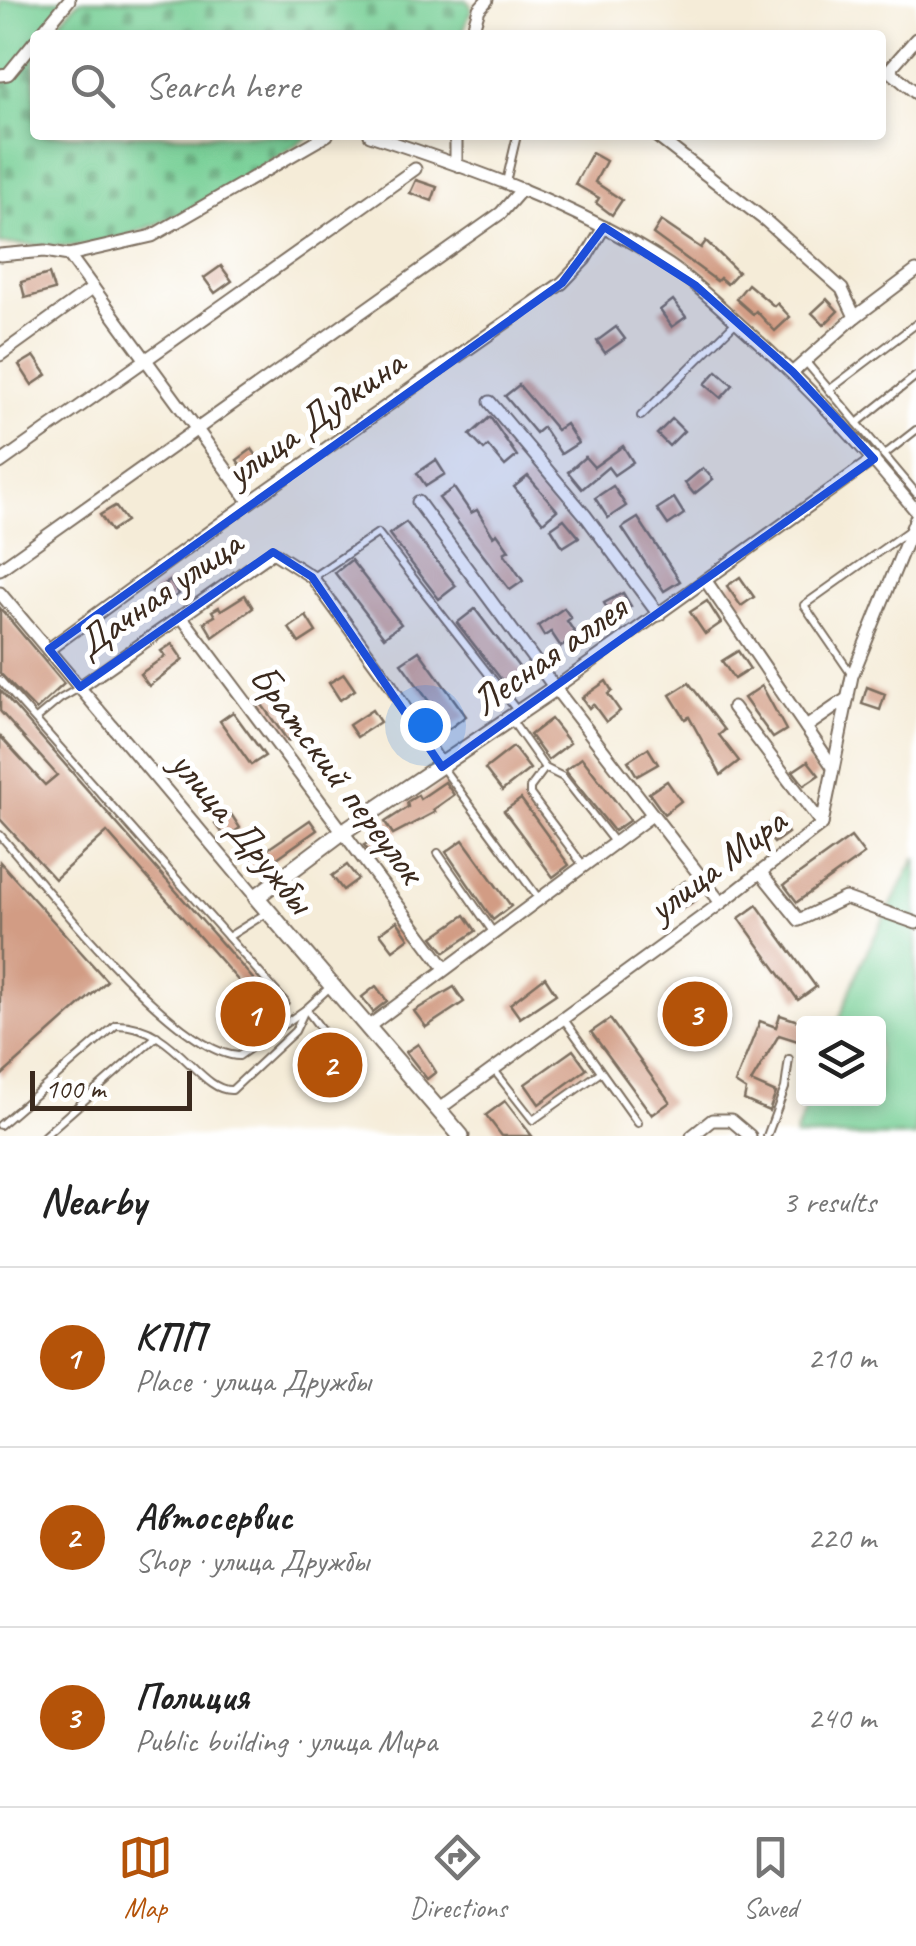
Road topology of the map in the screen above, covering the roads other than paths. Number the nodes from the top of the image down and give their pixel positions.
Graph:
1 (69, 0) edge
2 (480, 3) edge
3 (44, 30) edge
4 (473, 30) edge
5 (916, 39) edge
6 (30, 47) edge
7 (0, 75) edge
8 (916, 93) edge
9 (319, 140) edge
10 (385, 140) edge
11 (456, 140) edge
12 (516, 140) edge
13 (661, 140) edge
14 (456, 163) junction
15 (414, 170) dead end
16 (506, 183) junction
17 (522, 189) junction
18 (604, 227) junction
19 (0, 255) edge
20 (68, 255) junction
21 (916, 271) edge
22 (93, 288) junction
23 (855, 318) junction
24 (736, 321) junction
25 (916, 324) edge
26 (0, 355) edge
27 (145, 359) junction
28 (804, 360) junction
29 (793, 372) junction
30 (916, 376) edge
31 (829, 390) junction
32 (490, 402) dead end
33 (641, 416) dead end
34 (857, 423) junction
35 (196, 429) junction
36 (916, 430) edge
37 (879, 457) junction
38 (0, 462) edge
39 (915, 490) edge
40 (250, 502) junction
41 (418, 502) dead end
42 (915, 519) edge
43 (0, 569) edge
44 (312, 577) junction
45 (706, 581) junction
46 (0, 592) edge
47 (659, 614) junction
48 (181, 616) junction
49 (49, 650) junction
50 (852, 676) junction
51 (0, 680) edge
52 (80, 688) junction
53 (555, 688) junction
54 (848, 698) junction
55 (733, 707) dead end
56 (515, 717) junction
57 (36, 720) junction
58 (806, 727) junction
59 (442, 767) junction
60 (834, 767) junction
61 (545, 768) junction
62 (652, 815) junction
63 (822, 824) junction
64 (341, 833) junction
65 (0, 835) edge
66 (615, 843) junction
67 (438, 853) dead end
68 (584, 866) junction
69 (761, 872) junction
70 (256, 897) junction
71 (538, 899) junction
72 (721, 903) junction
73 (268, 911) junction
74 (916, 924) edge
75 (494, 932) junction
76 (228, 937) junction
77 (445, 968) junction
78 (332, 985) junction
79 (285, 1002) dead end
80 (306, 1008) junction
81 (564, 1018) junction
82 (368, 1027) junction
83 (157, 1036) junction
84 (789, 1059) dead end
85 (344, 1061) dead end
86 (493, 1069) junction
87 (602, 1072) junction
88 (439, 1109) junction
89 (638, 1123) dead end
90 (0, 1125) edge
91 (44, 1136) edge
92 (461, 1136) edge
93 (692, 1136) edge
94 (750, 1136) edge
95 (767, 1136) edge

1 - 3 street
2 - 4 street
5 - 8 street
6 - 7 street
9 - 20 street
10 - 14 street
11 - 14 street
12 - 16 lane
13 - 23 street
14 - 16 street
15 - 27 street
16 - 17 street
17 - 18 street
17 - 35 street
18 - 24 street
18 - 40 street, улица Дудкина
19 - 20 street
20 - 22 street
21 - 23 street
22 - 26 street
22 - 27 street
23 - 28 street
24 - 29 street
24 - 33 lane
25 - 31 lane
27 - 35 street
27 - 38 street
28 - 29 street
28 - 31 lane
29 - 37 street
30 - 34 lane
31 - 34 lane
32 - 47 street
34 - 37 lane
35 - 40 street
35 - 43 street
36 - 37 lane
37 - 39 lane
37 - 42 street
37 - 45 street, Лесная аллея
40 - 49 street, улица Дудкина
41 - 53 street
42 - 50 street, улица Мира
42 - 50 lane
44 - 48 street, Дачная улица
44 - 56 lane
44 - 59 street
45 - 47 street, Лесная аллея
45 - 58 street
46 - 49 street, улица Дружбы
47 - 53 street, Лесная аллея
48 - 52 street, Дачная улица
48 - 64 street, Братский переулок
49 - 52 street, улица Дружбы
50 - 54 street, улица Мира
51 - 57 lane
52 - 57 lane
52 - 70 street, улица Дружбы
53 - 56 street, Лесная аллея
53 - 62 street
54 - 58 street
54 - 60 street, улица Мира
55 - 63 street
56 - 59 street, Лесная аллея
56 - 61 lane
57 - 76 lane
58 - 60 street
59 - 64 street, Лесная аллея
59 - 71 lane
60 - 63 street, улица Мира
61 - 66 lane
61 - 68 lane
62 - 66 street
62 - 72 street
63 - 69 street, улица Мира
64 - 70 street, Лесная аллея
64 - 77 street, Братский переулок
65 - 80 lane
66 - 68 street
67 - 75 lane
68 - 71 street
69 - 72 street, улица Мира
69 - 74 street
70 - 73 street, улица Дружбы
71 - 75 street
72 - 81 street, улица Мира
73 - 76 lane
73 - 78 street, улица Дружбы
75 - 77 street
76 - 79 lane
77 - 82 street
78 - 80 lane
78 - 82 street, улица Дружбы
80 - 83 lane
80 - 85 lane
81 - 86 street, улица Мира
81 - 87 lane
82 - 88 street, улица Дружбы
83 - 90 lane
83 - 91 lane
84 - 95 lane
86 - 87 lane
86 - 88 street, улица Мира
87 - 89 lane
88 - 92 street, улица Дружбы
93 - 94 street

